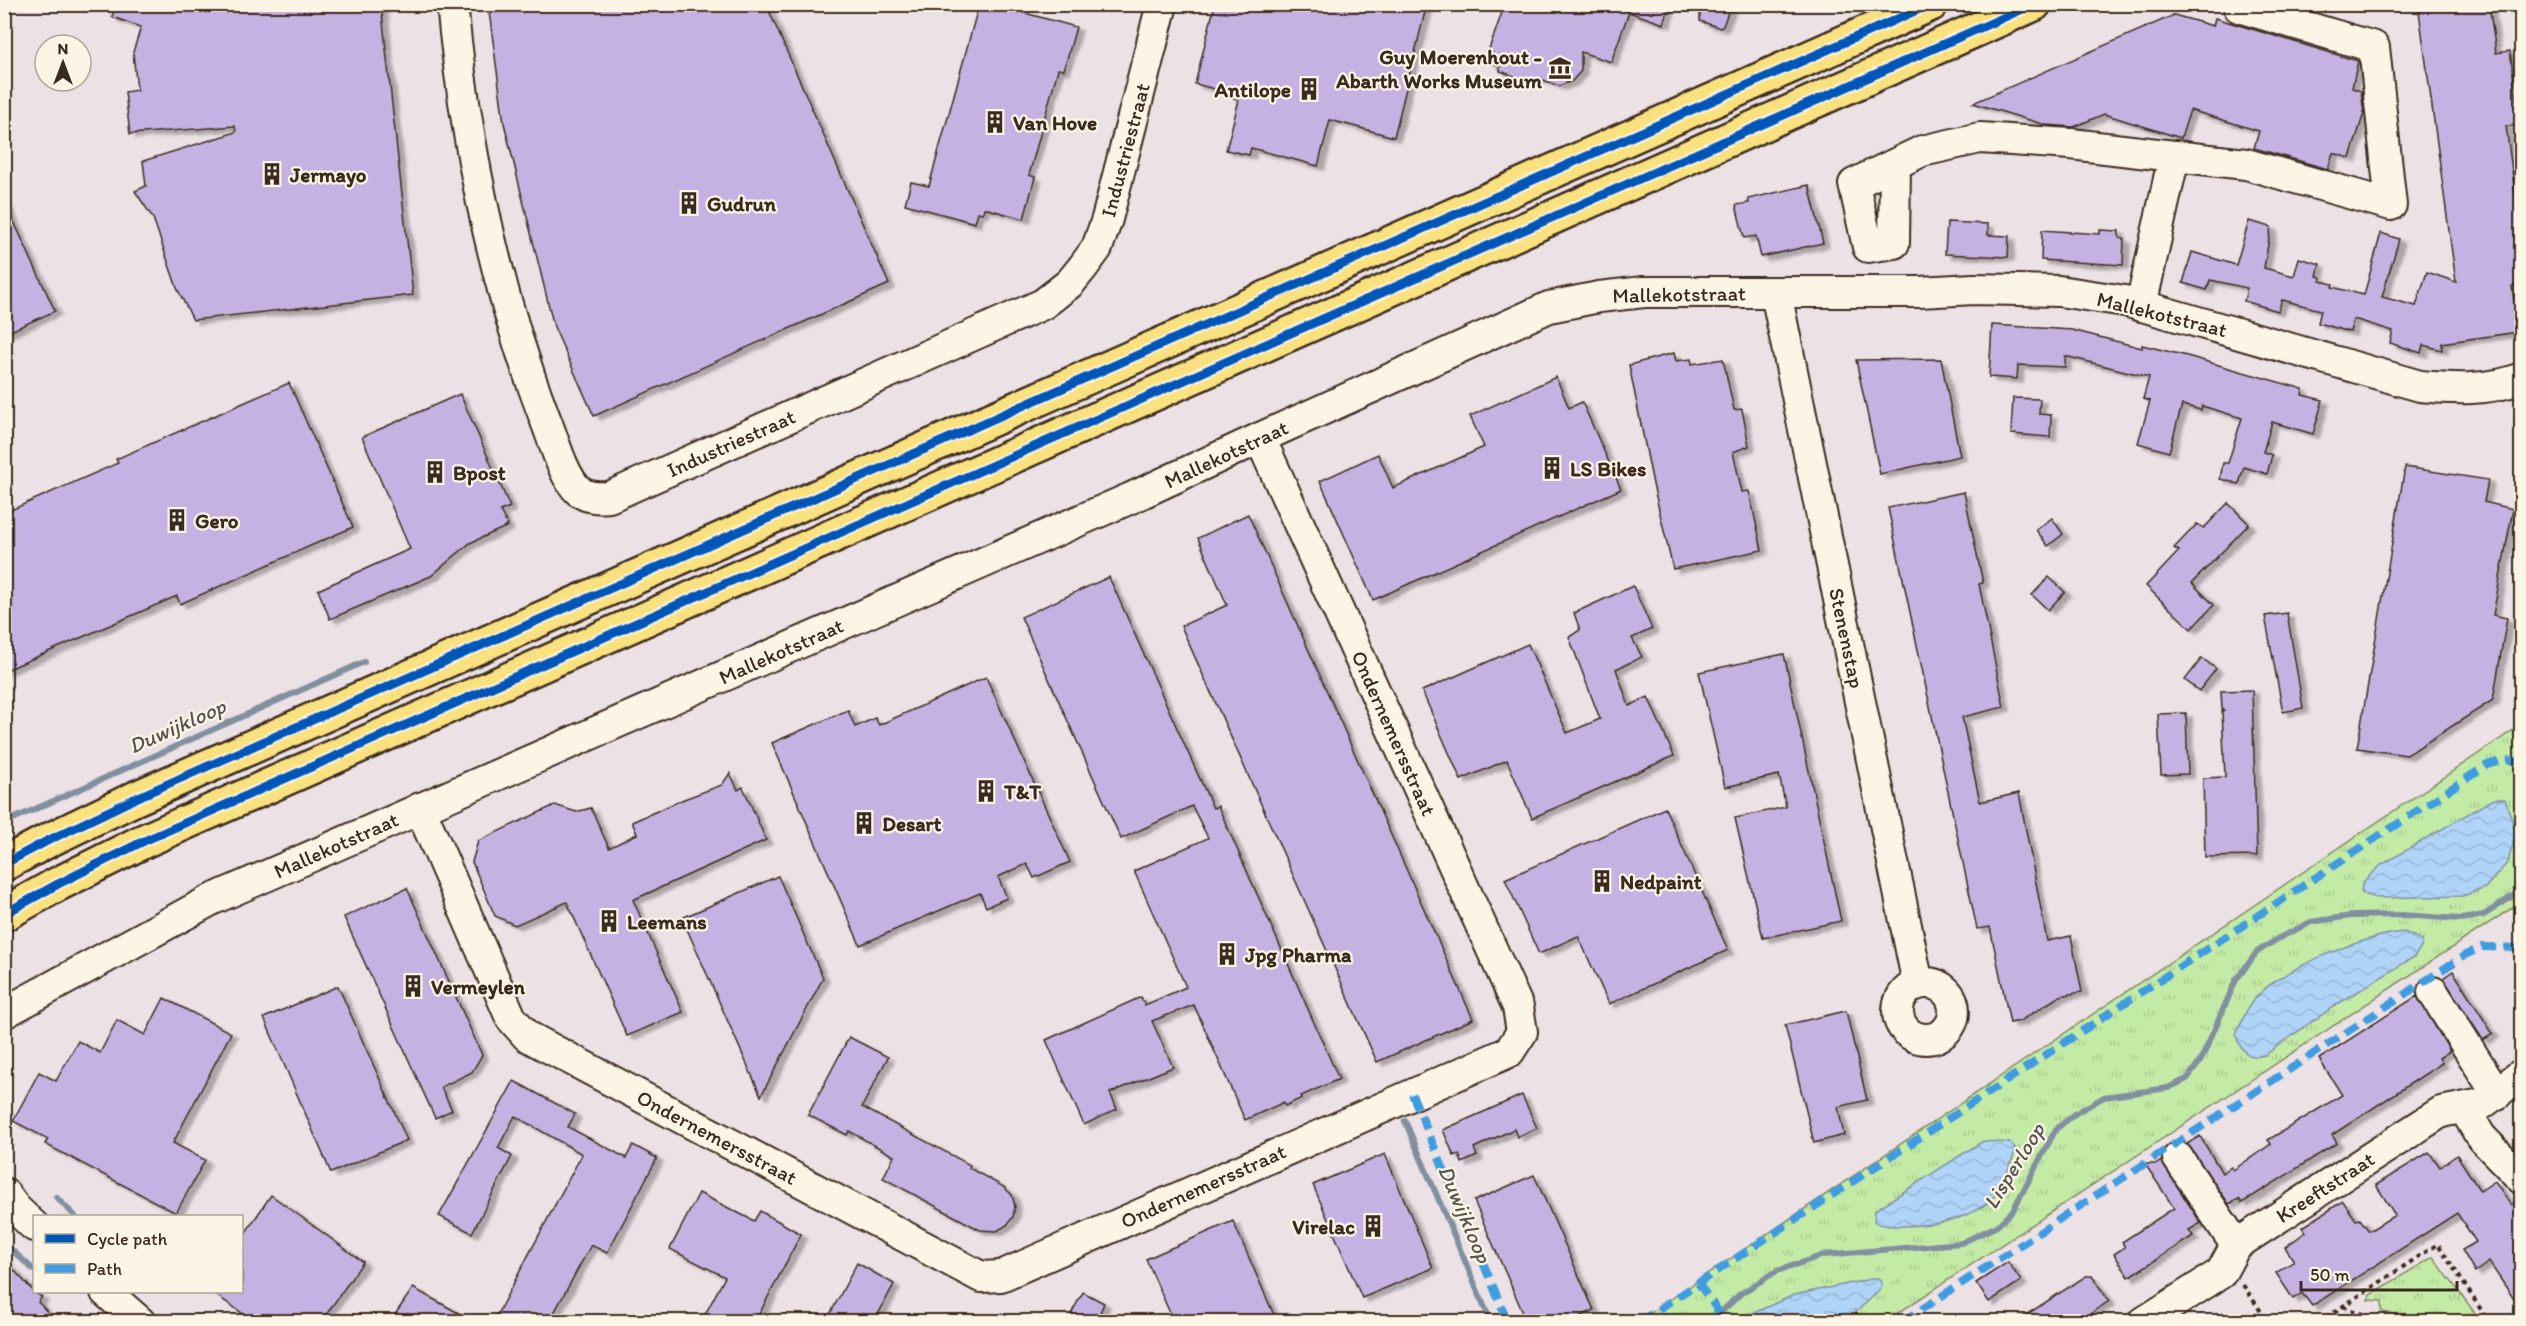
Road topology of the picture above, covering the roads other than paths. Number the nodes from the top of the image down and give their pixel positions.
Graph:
1 (452, 4) edge
2 (1162, 4) edge
3 (1931, 4) edge
4 (2034, 4) edge
5 (2239, 7) dead end
6 (2174, 156) junction
7 (1895, 164) dead end
8 (1776, 292) junction
9 (2141, 306) junction
10 (2522, 378) edge
11 (1260, 438) junction
12 (420, 808) junction
13 (4, 864) edge
14 (4, 914) edge
15 (1918, 984) dead end
16 (2433, 992) dead end
17 (4, 1012) edge
18 (2522, 1074) edge
19 (2497, 1094) junction
20 (2464, 1108) junction
21 (2178, 1158) dead end
22 (2522, 1179) edge
23 (4, 1193) edge
24 (33, 1225) edge
25 (2232, 1253) junction
26 (107, 1293) edge
27 (136, 1320) edge
28 (2144, 1322) edge

1 - 2 street, Industriestraat
3 - 13 highway
4 - 14 highway
5 - 6 street
6 - 7 street
6 - 9 street
8 - 9 street, Mallekotstraat
8 - 11 street, Mallekotstraat
8 - 15 street, Stenenstap
9 - 10 street, Mallekotstraat
11 - 12 street, Mallekotstraat
11 - 12 street, Ondernemersstraat
12 - 17 street, Mallekotstraat
16 - 19 street
18 - 19 street, Kreeftstraat
19 - 20 street, Kreeftstraat
20 - 22 street
20 - 25 street, Kreeftstraat
21 - 25 street
23 - 24 street
25 - 28 street, Kreeftstraat
26 - 27 street

